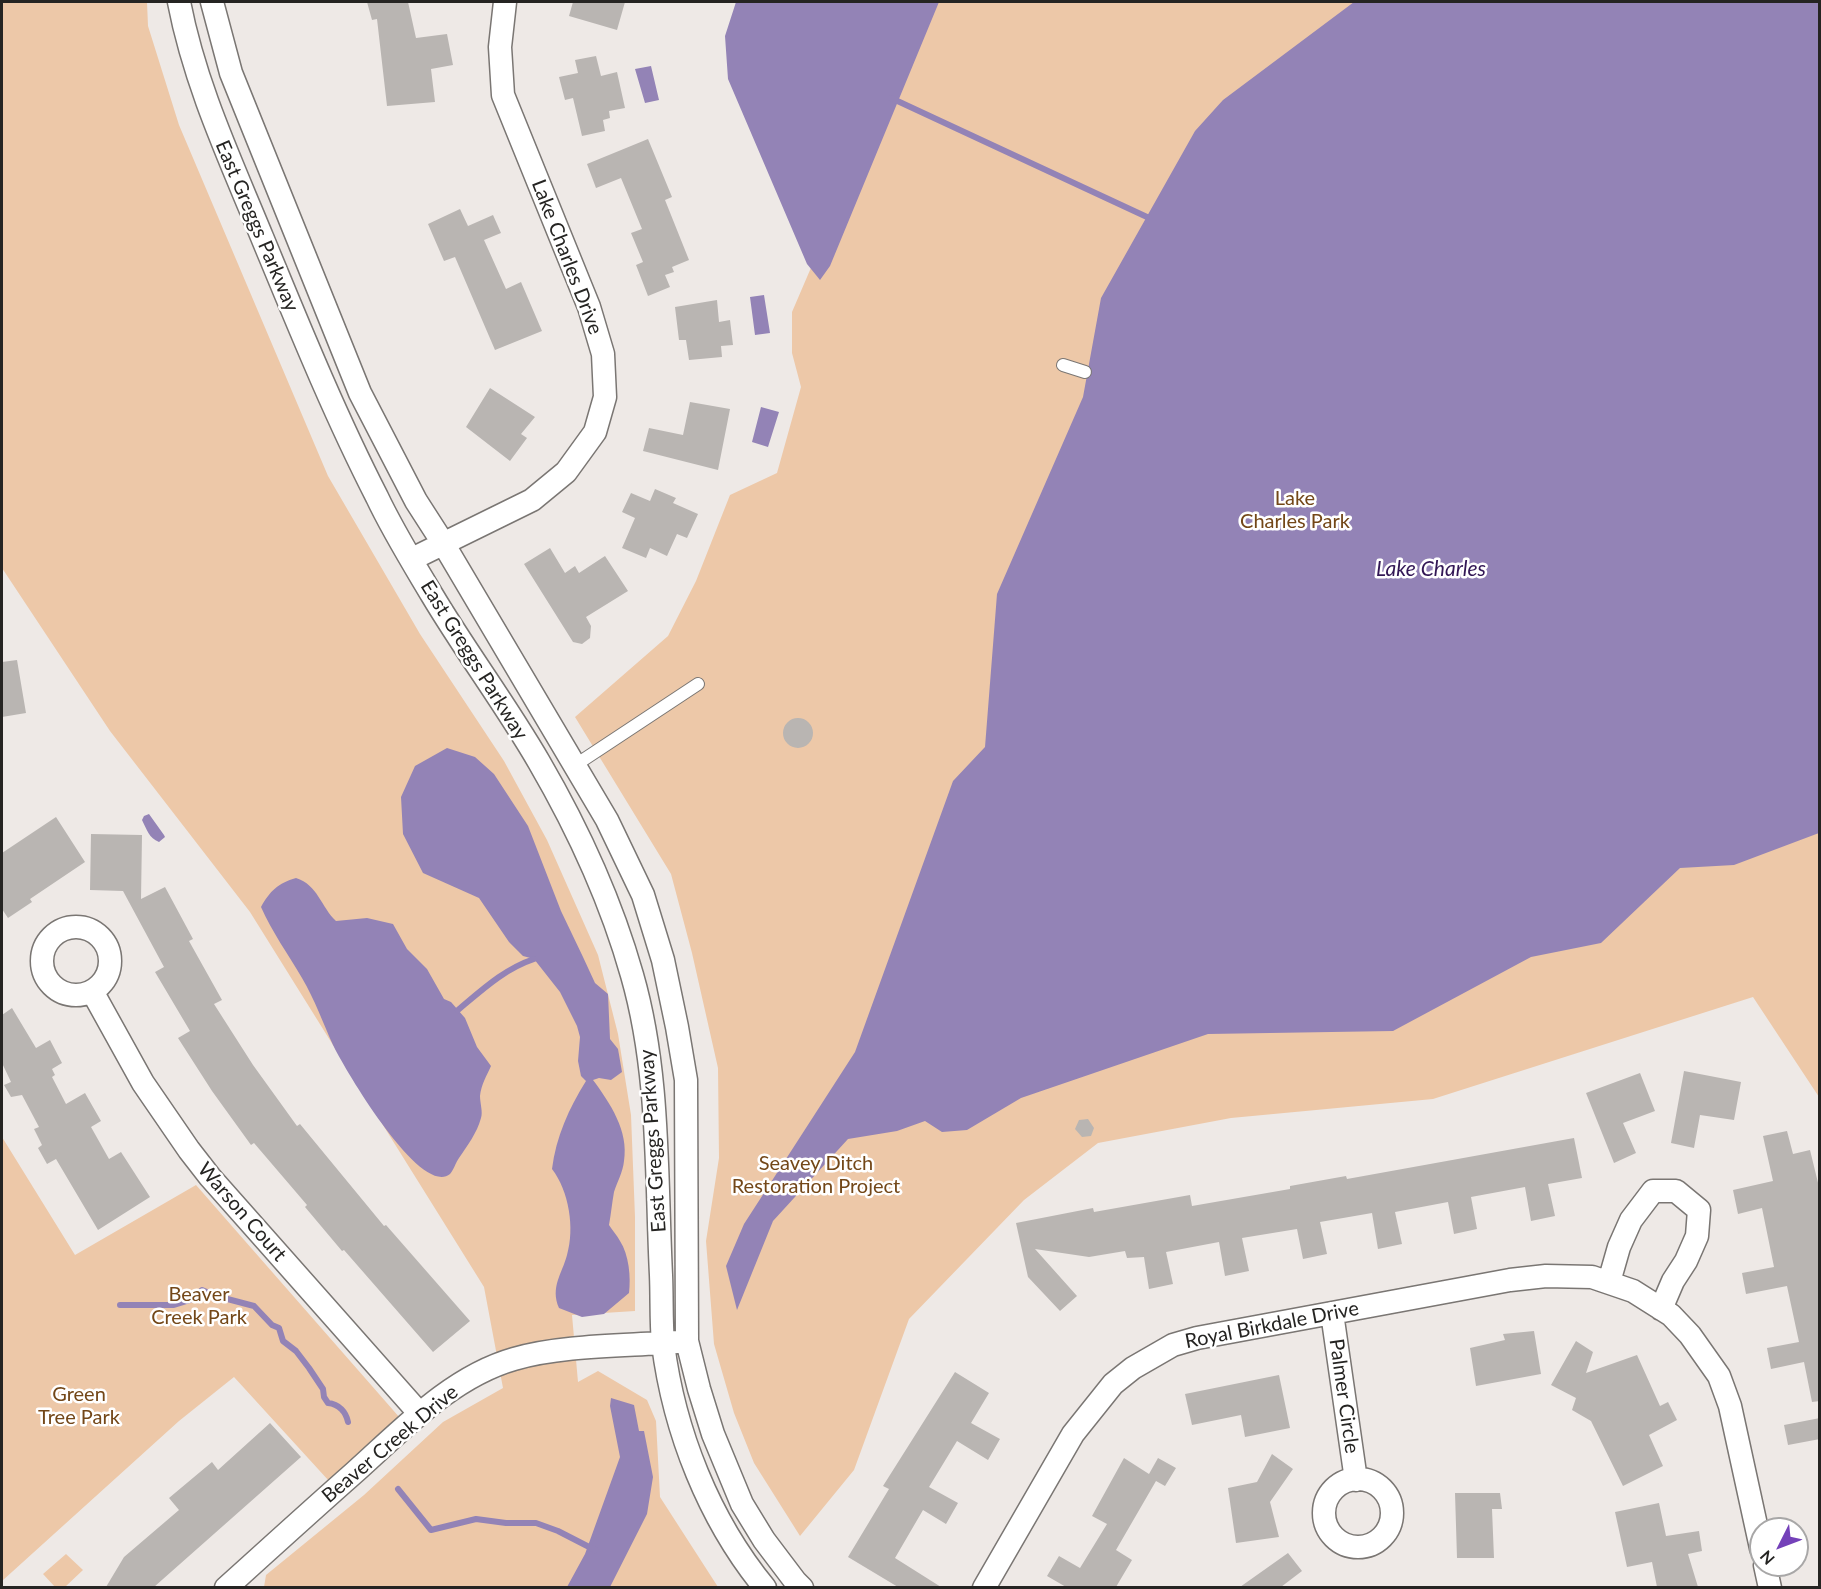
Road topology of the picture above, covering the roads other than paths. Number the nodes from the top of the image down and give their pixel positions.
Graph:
1 (179, 2) edge
2 (212, 2) edge
3 (505, 2) edge
4 (1063, 365) dead end
5 (1085, 372) dead end
6 (443, 543) junction
7 (411, 559) junction
8 (698, 684) dead end
9 (574, 766) junction
10 (92, 991) dead end
11 (1608, 1282) junction
12 (1661, 1309) junction
13 (1332, 1313) junction
14 (687, 1341) junction
15 (663, 1343) junction
16 (420, 1414) junction
17 (1356, 1480) dead end
18 (1754, 1517) edge
19 (226, 1587) edge
20 (765, 1587) edge
21 (801, 1587) edge
22 (984, 1587) edge

1 - 7 street, East Greggs Parkway
2 - 6 street, East Greggs Parkway
3 - 6 street, Lake Charles Drive
4 - 5 lane
6 - 7 street, Lake Charles Drive
6 - 9 street, East Greggs Parkway
7 - 15 street, East Greggs Parkway
8 - 9 lane
9 - 14 street, East Greggs Parkway
10 - 16 street, Warson Court
11 - 12 street, Royal Birkdale Drive
11 - 12 street
11 - 13 street, Royal Birkdale Drive
12 - 18 street, Royal Birkdale Drive
13 - 17 street, Palmer Circle
13 - 22 street, Royal Birkdale Drive
14 - 15 street, Beaver Creek Drive
14 - 21 street, East Greggs Parkway
15 - 16 street, Beaver Creek Drive
15 - 20 street, East Greggs Parkway
16 - 19 street, Beaver Creek Drive

